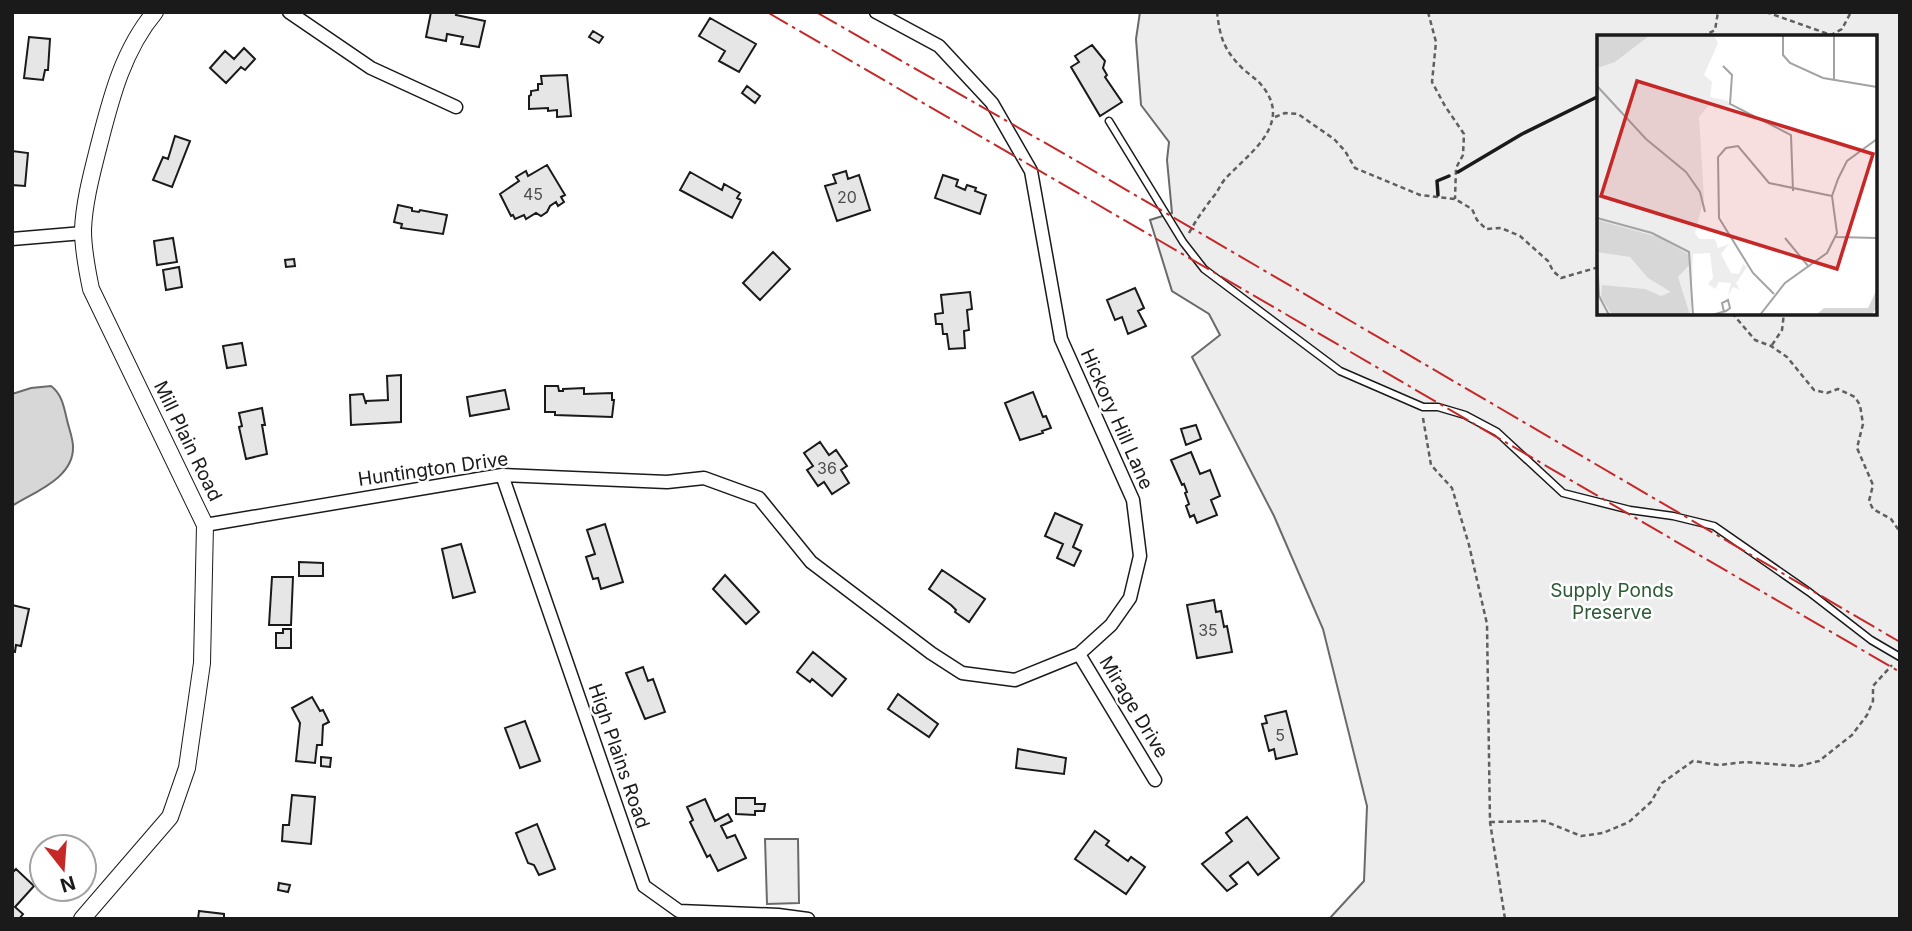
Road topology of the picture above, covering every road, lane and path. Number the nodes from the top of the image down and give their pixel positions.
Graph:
1 (155, 12) edge
2 (289, 12) edge
3 (876, 12) edge
4 (1217, 12) edge
5 (1428, 12) edge
6 (1718, 12) edge
7 (1766, 12) edge
8 (1851, 12) edge
9 (1706, 35) edge
10 (456, 107) dead end
11 (1275, 117) junction
12 (1109, 121) dead end
13 (1455, 199) junction
14 (83, 233) junction
15 (12, 239) edge
16 (1183, 242) junction
17 (1597, 268) edge
18 (1734, 315) edge
19 (1784, 315) edge
20 (1772, 346) junction
21 (1423, 407) junction
22 (502, 475) junction
23 (667, 482) joint
24 (205, 525) junction
25 (1900, 532) edge
26 (1079, 654) junction
27 (1900, 657) edge
28 (1155, 780) dead end
29 (1490, 822) junction
30 (82, 919) edge
31 (808, 919) edge
32 (1505, 919) edge

1 - 14 street, Mill Plain Road
2 - 10 street
3 - 26 street, Hickory Hill Lane
4 - 11 path
5 - 13 path
6 - 9 path
7 - 8 path
11 - 13 path
11 - 16 path
12 - 16 lane
13 - 17 path
14 - 15 street
14 - 24 street, Mill Plain Road
16 - 21 lane
18 - 20 path
19 - 20 path
20 - 25 path
21 - 27 lane
21 - 29 path
22 - 23 street, Huntington Drive
22 - 24 street, Huntington Drive
22 - 31 street, High Plains Road
23 - 26 street, Hickory Hill Lane
24 - 30 street, Mill Plain Road
26 - 28 street, Mirage Drive
27 - 29 path
29 - 32 path

